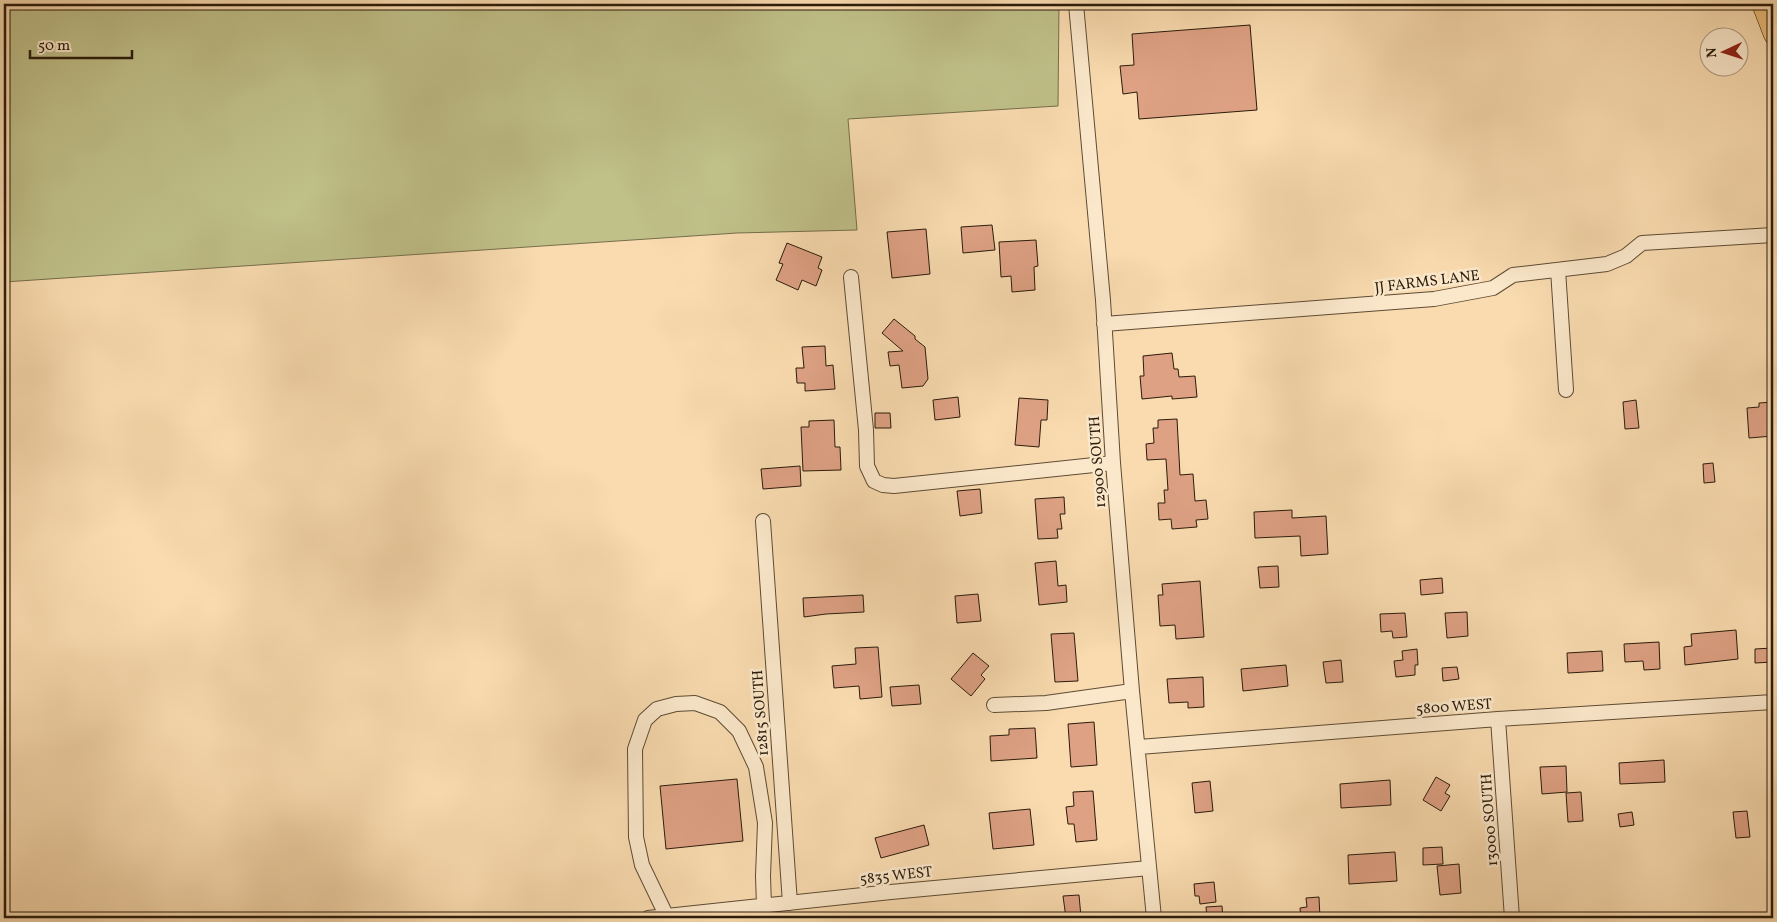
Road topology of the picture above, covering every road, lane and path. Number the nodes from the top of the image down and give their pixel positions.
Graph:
1 (1076, 4) edge
2 (1761, 4) edge
3 (1773, 35) edge
4 (1773, 234) edge
5 (1558, 270) junction
6 (850, 277) dead end
7 (1104, 324) junction
8 (1566, 390) dead end
9 (1113, 463) junction
10 (762, 521) dead end
11 (1132, 692) junction
12 (1773, 702) edge
13 (994, 705) dead end
14 (1498, 719) junction
15 (1138, 747) junction
16 (1149, 868) junction
17 (790, 903) junction
18 (764, 906) junction
19 (667, 917) junction
20 (648, 918) edge
21 (1154, 918) edge
22 (1512, 918) edge

1 - 7 street, 12900 SOUTH
2 - 3 main road
4 - 5 street, JJ FARMS LANE
5 - 7 street, JJ FARMS LANE
5 - 8 street
6 - 9 street
7 - 9 street, 12900 SOUTH
9 - 11 street, 12900 SOUTH
10 - 17 street, 12815 SOUTH
11 - 13 street
11 - 15 street, 12900 SOUTH
12 - 14 street, 5800 WEST
14 - 15 street, 5800 WEST
14 - 22 street, 13000 SOUTH
15 - 16 street, 12900 SOUTH
16 - 17 street, 5835 WEST
16 - 21 street, 12900 SOUTH
17 - 18 street, 5835 WEST
18 - 19 street, 5835 WEST
18 - 19 street
19 - 20 street, 5835 WEST

